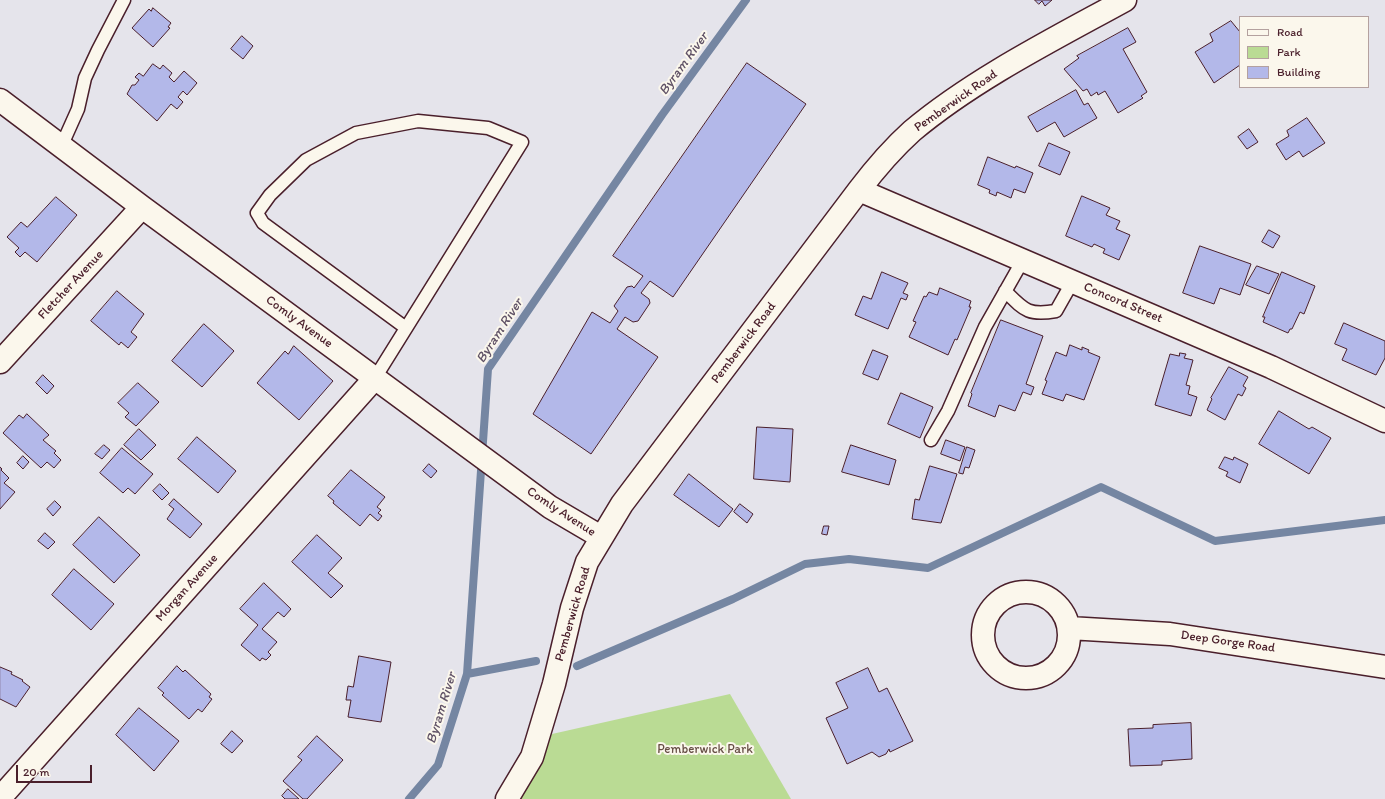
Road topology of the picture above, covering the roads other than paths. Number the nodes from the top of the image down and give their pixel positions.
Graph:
1 (124, 0) edge
2 (1125, 0) edge
3 (0, 100) edge
4 (62, 147) junction
5 (859, 190) junction
6 (142, 207) junction
7 (1023, 260) junction
8 (1073, 281) junction
9 (1005, 291) junction
10 (406, 328) junction
11 (0, 362) edge
12 (375, 378) junction
13 (1385, 421) edge
14 (931, 440) dead end
15 (601, 537) junction
16 (1069, 628) dead end
17 (1385, 667) edge
18 (0, 798) edge
19 (507, 799) edge

1 - 4 lane
2 - 5 street, Pemberwick Road
3 - 4 street, Comly Avenue
4 - 6 street, Comly Avenue
5 - 7 street, Concord Street
5 - 15 street, Pemberwick Road
6 - 11 street, Fletcher Avenue
6 - 12 street, Comly Avenue
7 - 8 street, Concord Street
7 - 9 lane
8 - 9 lane
8 - 13 street, Concord Street
9 - 14 lane
10 - 10 lane
10 - 12 lane
12 - 15 street, Comly Avenue
12 - 18 street, Morgan Avenue
15 - 19 street, Pemberwick Road
16 - 17 street, Deep Gorge Road

